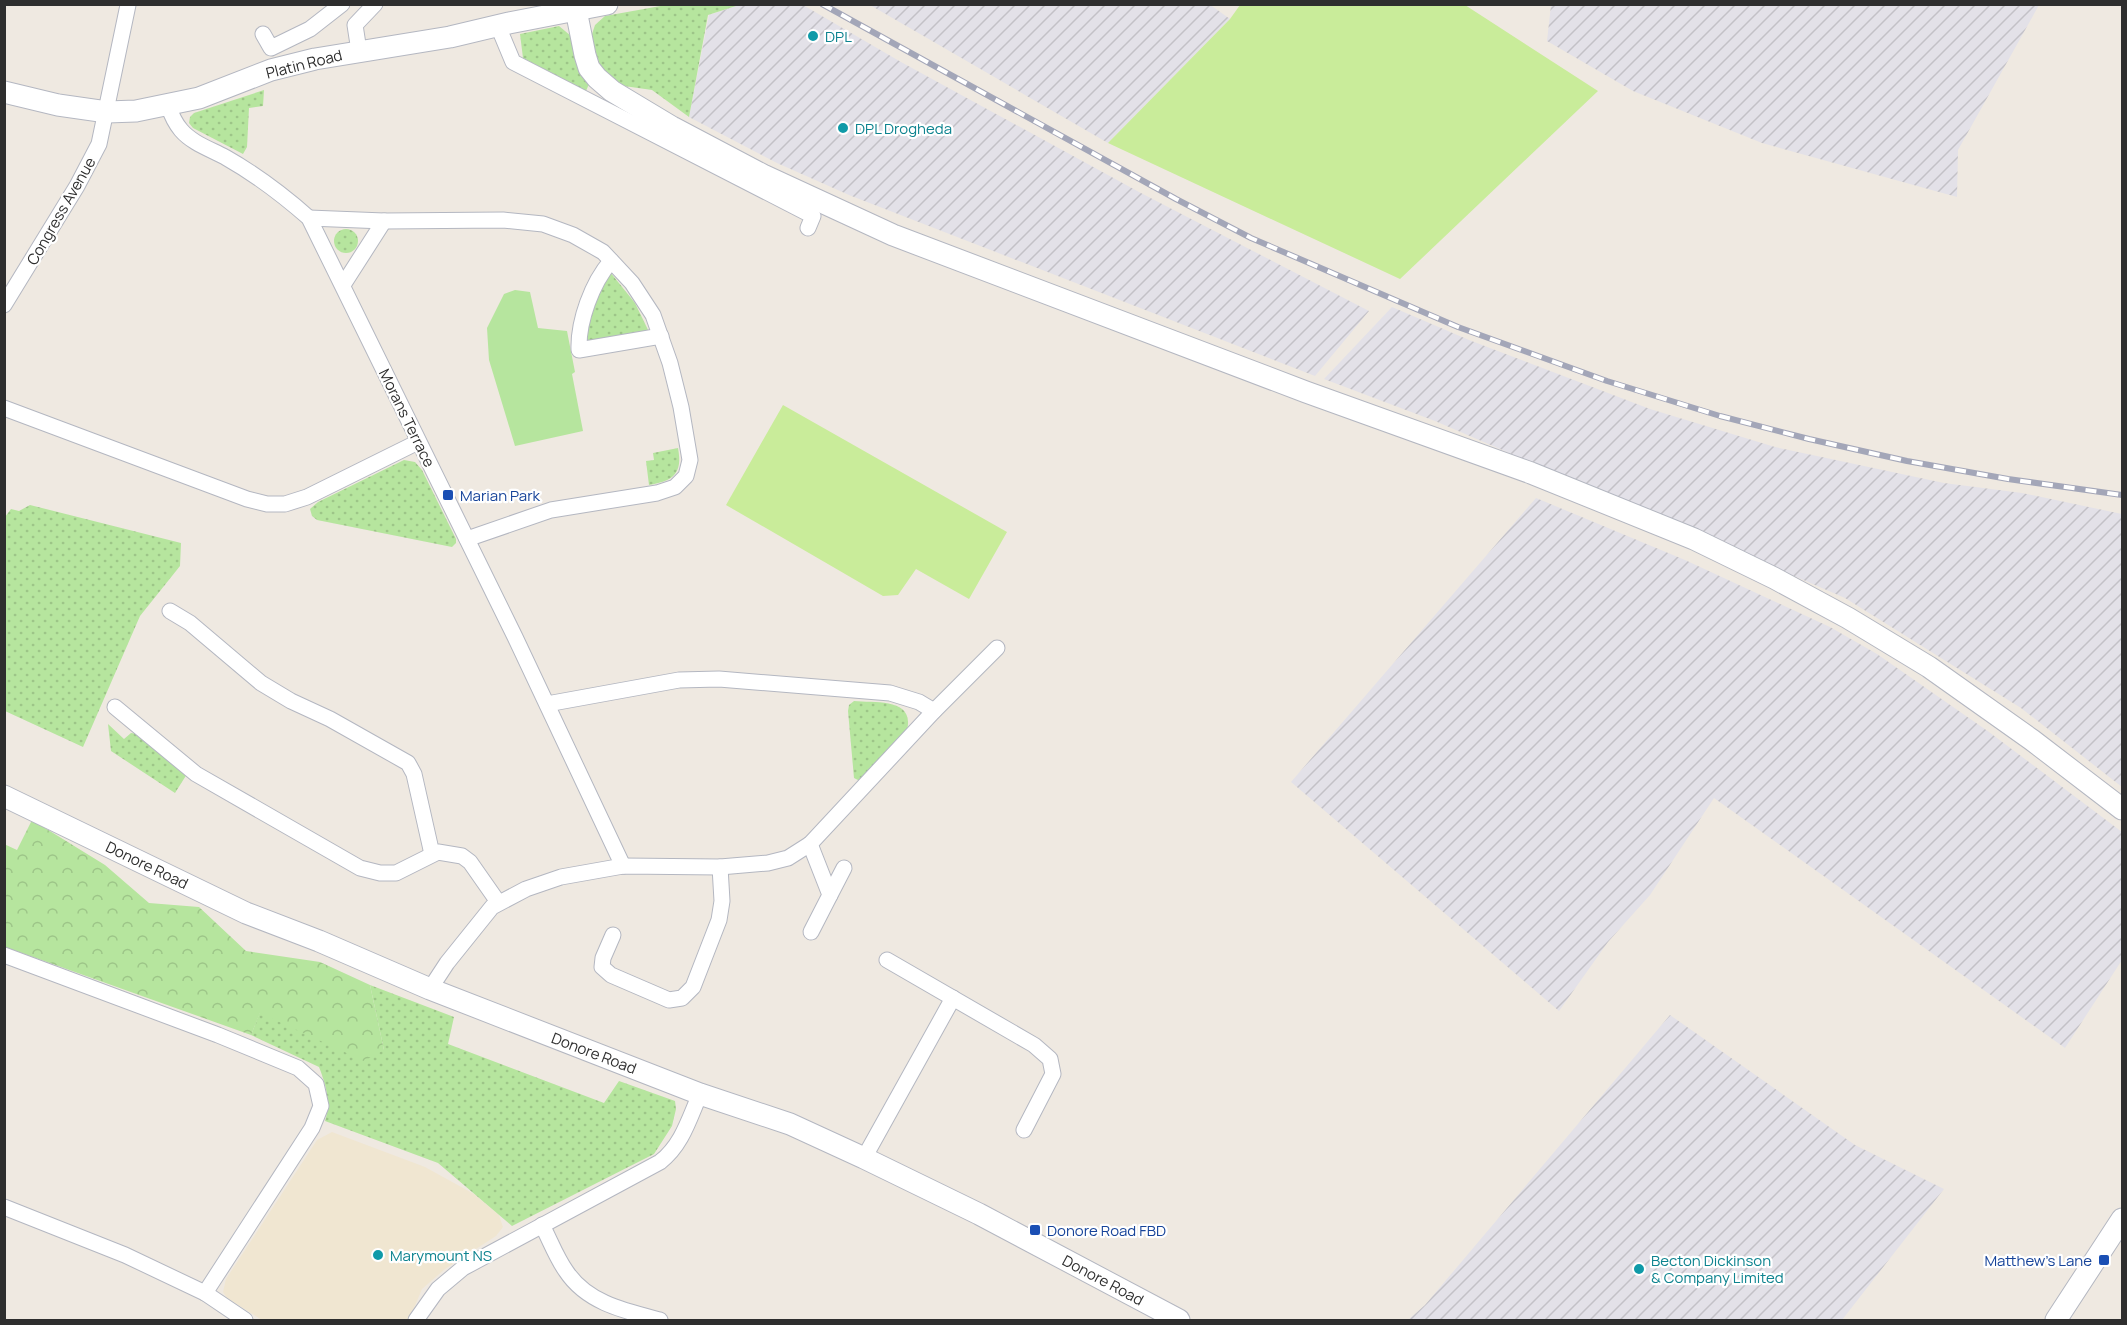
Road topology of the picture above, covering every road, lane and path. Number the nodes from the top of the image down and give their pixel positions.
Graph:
1 (342, 4) edge
2 (375, 4) edge
3 (607, 4) edge
4 (128, 5) edge
5 (576, 10) junction
6 (498, 26) junction
7 (263, 34) dead end
8 (359, 51) junction
9 (4, 92) edge
10 (168, 105) junction
11 (107, 112) junction
12 (669, 134) junction
13 (309, 218) junction
14 (384, 221) junction
15 (808, 228) dead end
16 (611, 261) junction
17 (343, 285) junction
18 (4, 305) edge
19 (661, 336) junction
20 (4, 408) edge
21 (418, 442) junction
22 (466, 539) junction
23 (170, 611) dead end
24 (997, 648) dead end
25 (547, 704) junction
26 (115, 707) dead end
27 (934, 711) junction
28 (4, 796) edge
29 (2122, 809) edge
30 (810, 844) junction
31 (432, 854) junction
32 (622, 866) junction
33 (720, 867) junction
34 (844, 868) dead end
35 (830, 895) junction
36 (498, 902) junction
37 (812, 932) dead end
38 (612, 935) dead end
39 (4, 955) edge
40 (887, 960) dead end
41 (430, 989) junction
42 (953, 998) junction
43 (700, 1094) junction
44 (1024, 1130) dead end
45 (864, 1158) junction
46 (4, 1207) edge
47 (2122, 1219) edge
48 (542, 1225) junction
49 (205, 1293) junction
50 (246, 1320) edge
51 (416, 1320) edge
52 (660, 1320) edge
53 (1179, 1320) edge
54 (2056, 1320) edge

1 - 7 street
2 - 8 street
3 - 5 street, Platin Road
4 - 11 street, Congress Avenue
5 - 6 street, Platin Road
5 - 12 street
6 - 8 street, Platin Road
6 - 12 street
8 - 10 street, Platin Road
9 - 11 street, Platin Road
10 - 11 street, Platin Road
10 - 13 street, Morans Terrace
11 - 18 street, Congress Avenue
12 - 15 street
12 - 29 street
13 - 14 street
13 - 17 street, Morans Terrace
14 - 16 street
14 - 17 street
16 - 19 street
16 - 19 street
17 - 21 street, Morans Terrace
19 - 22 street
20 - 21 street
21 - 22 street, Morans Terrace
22 - 25 street, Morans Terrace
23 - 31 street
24 - 27 street
25 - 27 street
25 - 32 street, Morans Terrace
26 - 31 street
27 - 30 street
28 - 41 street, Donore Road
30 - 33 street
30 - 35 street
31 - 36 street
32 - 33 street
32 - 36 street
33 - 38 street
34 - 35 street
35 - 37 street
36 - 41 street
39 - 49 street
40 - 42 street
41 - 43 street, Donore Road
42 - 44 street
42 - 45 street
43 - 45 street, Donore Road
43 - 48 street
45 - 53 street, Donore Road
46 - 49 street
47 - 54 street
48 - 51 street
48 - 52 street
49 - 50 street

